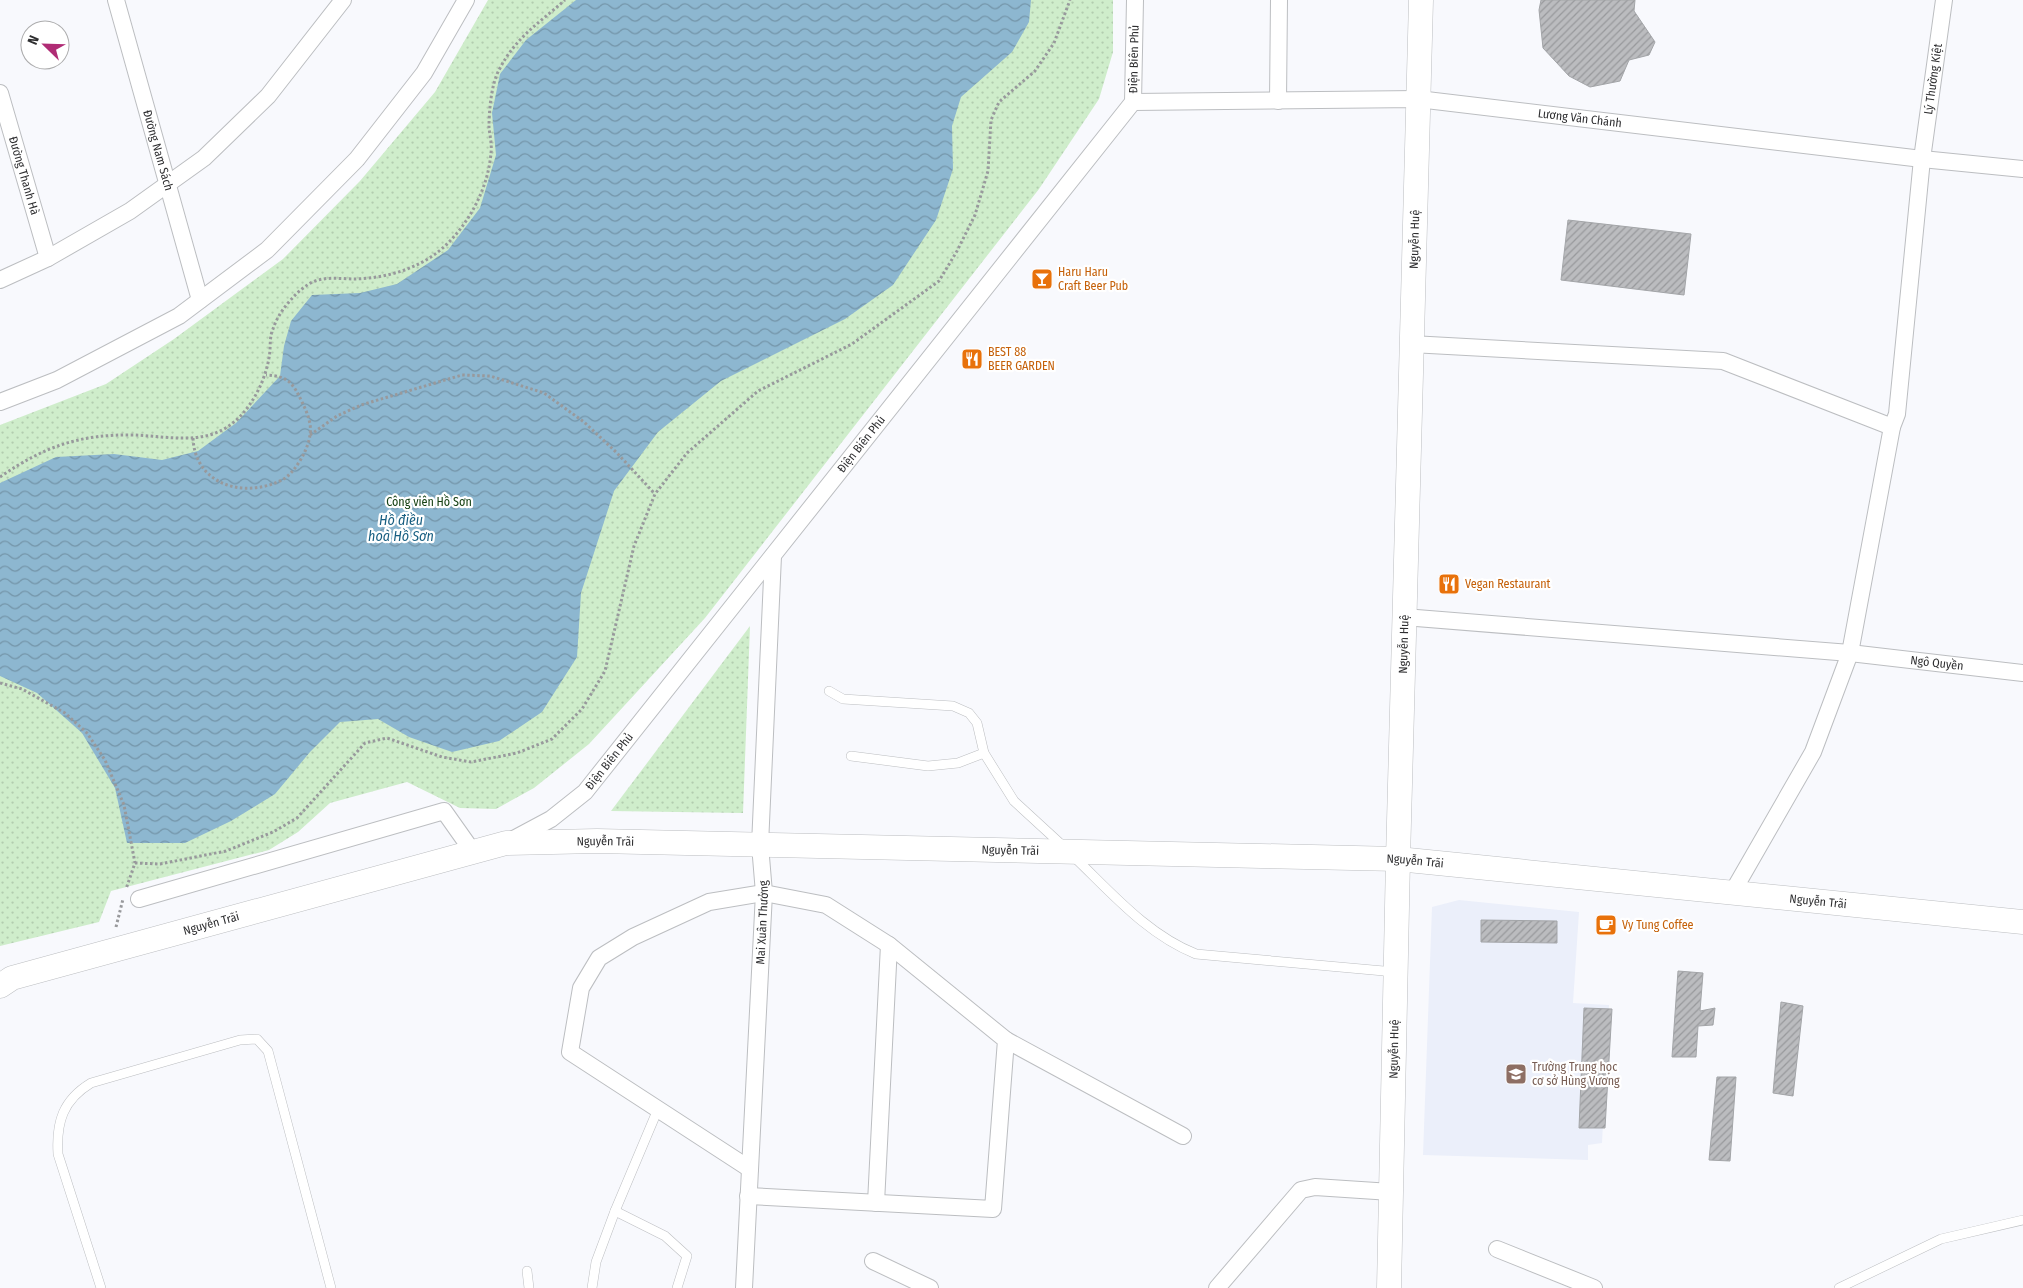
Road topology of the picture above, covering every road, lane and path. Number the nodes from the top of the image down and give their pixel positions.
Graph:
1 (116, 0) edge
2 (343, 0) edge
3 (466, 0) edge
4 (565, 0) edge
5 (1070, 0) edge
6 (1135, 0) edge
7 (1279, 0) edge
8 (1421, 0) edge
9 (1944, 0) edge
10 (0, 93) edge
11 (1418, 99) junction
12 (1278, 101) junction
13 (1133, 102) junction
14 (1922, 159) junction
15 (2023, 169) edge
16 (166, 185) junction
17 (48, 258) junction
18 (0, 280) edge
19 (200, 300) junction
20 (1412, 344) junction
21 (266, 374) junction
22 (0, 402) edge
23 (1892, 428) junction
24 (310, 435) junction
25 (193, 438) junction
26 (0, 477) edge
27 (656, 494) junction
28 (773, 556) junction
29 (1404, 617) junction
30 (1850, 653) junction
31 (2023, 673) edge
32 (0, 683) edge
33 (830, 691) dead end
34 (984, 753) junction
35 (851, 756) dead end
36 (506, 843) junction
37 (760, 845) junction
38 (473, 852) junction
39 (1069, 853) junction
40 (1398, 860) junction
41 (764, 893) junction
42 (1732, 893) junction
43 (139, 899) dead end
44 (2023, 922) edge
45 (889, 945) junction
46 (1395, 972) junction
47 (4, 980) edge
48 (1006, 1040) junction
49 (658, 1109) junction
50 (1183, 1136) dead end
51 (750, 1168) junction
52 (1391, 1192) junction
53 (748, 1196) junction
54 (876, 1203) junction
55 (615, 1211) junction
56 (2023, 1220) edge
57 (1497, 1249) dead end
58 (873, 1261) dead end
59 (528, 1271) dead end
60 (101, 1288) edge
61 (331, 1288) edge
62 (529, 1288) edge
63 (592, 1288) edge
64 (677, 1288) edge
65 (744, 1288) edge
66 (930, 1288) edge
67 (1218, 1288) edge
68 (1389, 1288) edge
69 (1594, 1288) edge
70 (1839, 1288) edge

1 - 16 street, Đường Nam Sách
2 - 16 street
3 - 19 street
4 - 21 path
5 - 27 path
6 - 13 street, Điện Biên Phủ
7 - 12 street
8 - 11 street, Nguyễn Huệ
9 - 14 street, Lý Thường Kiệt
10 - 17 street, Đường Thanh Hà
11 - 12 street, Lương Văn Chánh
11 - 14 street, Lương Văn Chánh
11 - 20 street, Nguyễn Huệ
12 - 13 street, Lương Văn Chánh
13 - 28 street, Điện Biên Phủ
14 - 15 street, Lương Văn Chánh
14 - 23 street, Lý Thường Kiệt
16 - 17 street
16 - 19 street, Đường Nam Sách
17 - 18 street
19 - 22 street
20 - 23 street
20 - 29 street, Nguyễn Huệ
21 - 24 path
21 - 25 path
23 - 30 street, Lý Thường Kiệt
24 - 25 path
24 - 27 path
25 - 26 path
27 - 32 path
28 - 36 street, Điện Biên Phủ
28 - 37 street, Mai Xuân Thưởng
29 - 30 street, Ngô Quyền
29 - 40 street, Nguyễn Huệ
30 - 31 street, Ngô Quyền
30 - 42 street, Lý Thường Kiệt
33 - 34 lane
34 - 35 lane
34 - 39 lane
36 - 37 street, Nguyễn Trãi
36 - 38 street, Nguyễn Trãi
37 - 39 street, Nguyễn Trãi
37 - 41 street, Mai Xuân Thưởng
38 - 43 street
38 - 47 street, Nguyễn Trãi
39 - 40 street, Nguyễn Trãi
39 - 46 lane
40 - 42 street, Nguyễn Trãi
40 - 46 street, Nguyễn Huệ
41 - 45 street
41 - 49 street
41 - 51 street, Mai Xuân Thưởng
42 - 44 street, Nguyễn Trãi
45 - 48 street
45 - 54 street
46 - 52 street, Nguyễn Huệ
48 - 50 street
48 - 54 street
49 - 51 street
49 - 55 lane
51 - 53 street, Mai Xuân Thưởng
52 - 67 street
52 - 68 street, Nguyễn Huệ
53 - 54 street
53 - 65 street, Mai Xuân Thưởng
55 - 63 lane
55 - 64 lane
56 - 70 lane
57 - 69 street
58 - 66 street
59 - 62 lane
60 - 61 lane

